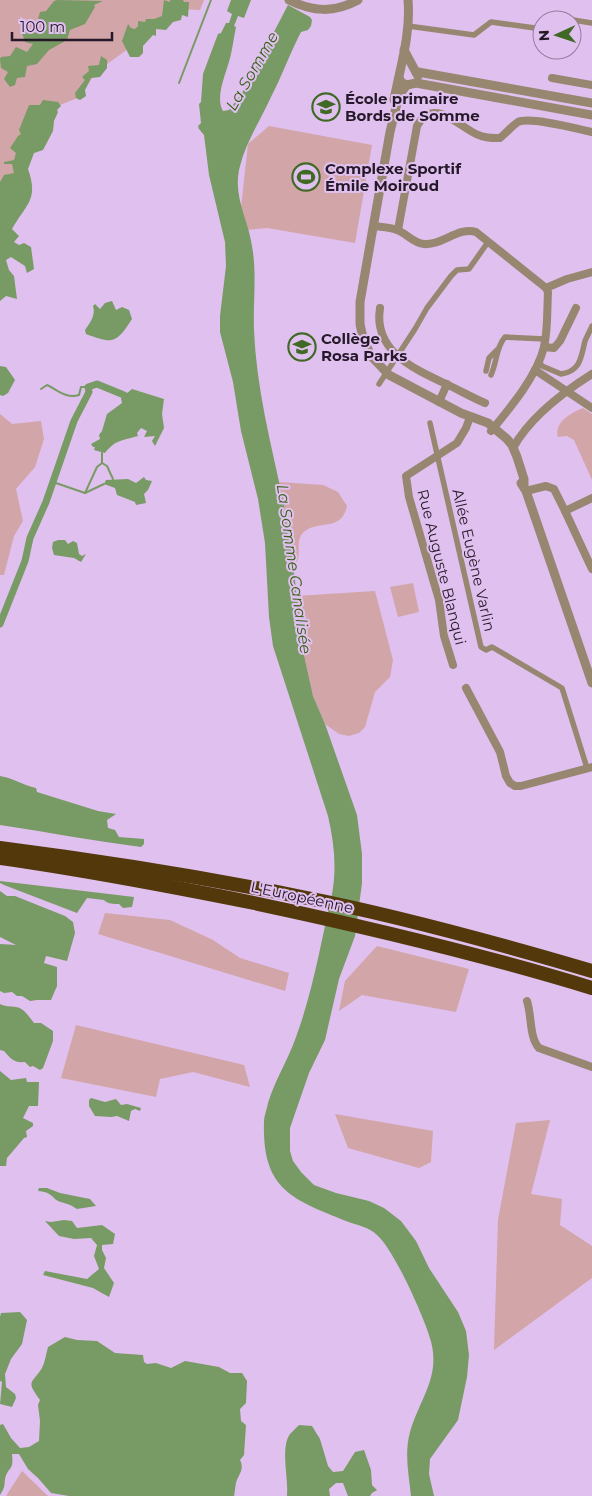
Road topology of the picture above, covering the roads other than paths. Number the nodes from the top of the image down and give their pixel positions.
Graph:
1 (290, 0) edge
2 (358, 0) edge
3 (408, 0) edge
4 (408, 26) junction
5 (532, 28) edge
6 (404, 50) junction
7 (416, 70) junction
8 (400, 74) junction
9 (552, 78) dead end
10 (411, 84) junction
11 (592, 85) edge
12 (592, 102) edge
13 (592, 115) edge
14 (390, 132) junction
15 (592, 132) edge
16 (374, 226) junction
17 (398, 230) junction
18 (488, 242) junction
19 (592, 272) edge
20 (546, 288) junction
21 (380, 308) dead end
22 (576, 308) dead end
23 (592, 326) edge
24 (544, 343) junction
25 (397, 357) junction
26 (539, 361) junction
27 (535, 370) junction
28 (386, 372) junction
29 (488, 373) dead end
30 (592, 374) edge
31 (379, 384) dead end
32 (447, 384) junction
33 (567, 391) junction
34 (440, 402) junction
35 (484, 403) dead end
36 (592, 408) edge
37 (470, 417) junction
38 (430, 424) dead end
39 (492, 429) junction
40 (504, 440) junction
41 (513, 448) junction
42 (438, 456) junction
43 (525, 489) junction
44 (592, 498) edge
45 (566, 511) junction
46 (592, 569) edge
47 (453, 665) dead end
48 (592, 683) edge
49 (466, 688) dead end
50 (590, 767) edge
51 (0, 848) edge
52 (0, 858) edge
53 (592, 971) edge
54 (592, 988) edge
55 (527, 1001) dead end
56 (592, 1067) edge

1 - 2 street
3 - 4 street
4 - 5 street
4 - 6 street
6 - 7 street
6 - 8 street
7 - 8 street
7 - 10 street
7 - 12 street
8 - 10 street
8 - 14 street
9 - 11 street
10 - 13 street
10 - 14 street
14 - 16 street
15 - 17 street
16 - 17 street
16 - 28 street
17 - 18 street
18 - 20 street
18 - 25 street
19 - 20 street
20 - 24 street
21 - 25 street
22 - 24 street
23 - 26 street
24 - 26 street
24 - 29 street
25 - 28 street
25 - 32 street
26 - 27 street
27 - 33 street
27 - 39 street
28 - 31 street
28 - 34 street
30 - 33 street
32 - 34 street
32 - 35 street
33 - 36 street
33 - 41 street
34 - 37 street
37 - 39 street
37 - 42 street, Rue Auguste Blanqui
38 - 42 street, Allée Eugène Varlin
39 - 40 street
40 - 41 street
40 - 43 street
41 - 43 street
42 - 47 street, Rue Auguste Blanqui
42 - 50 street, Allée Eugène Varlin
43 - 45 street
43 - 48 street
44 - 45 street
45 - 46 street
49 - 50 street
51 - 53 highway, L'Européenne
52 - 54 highway, L'Européenne
55 - 56 street

